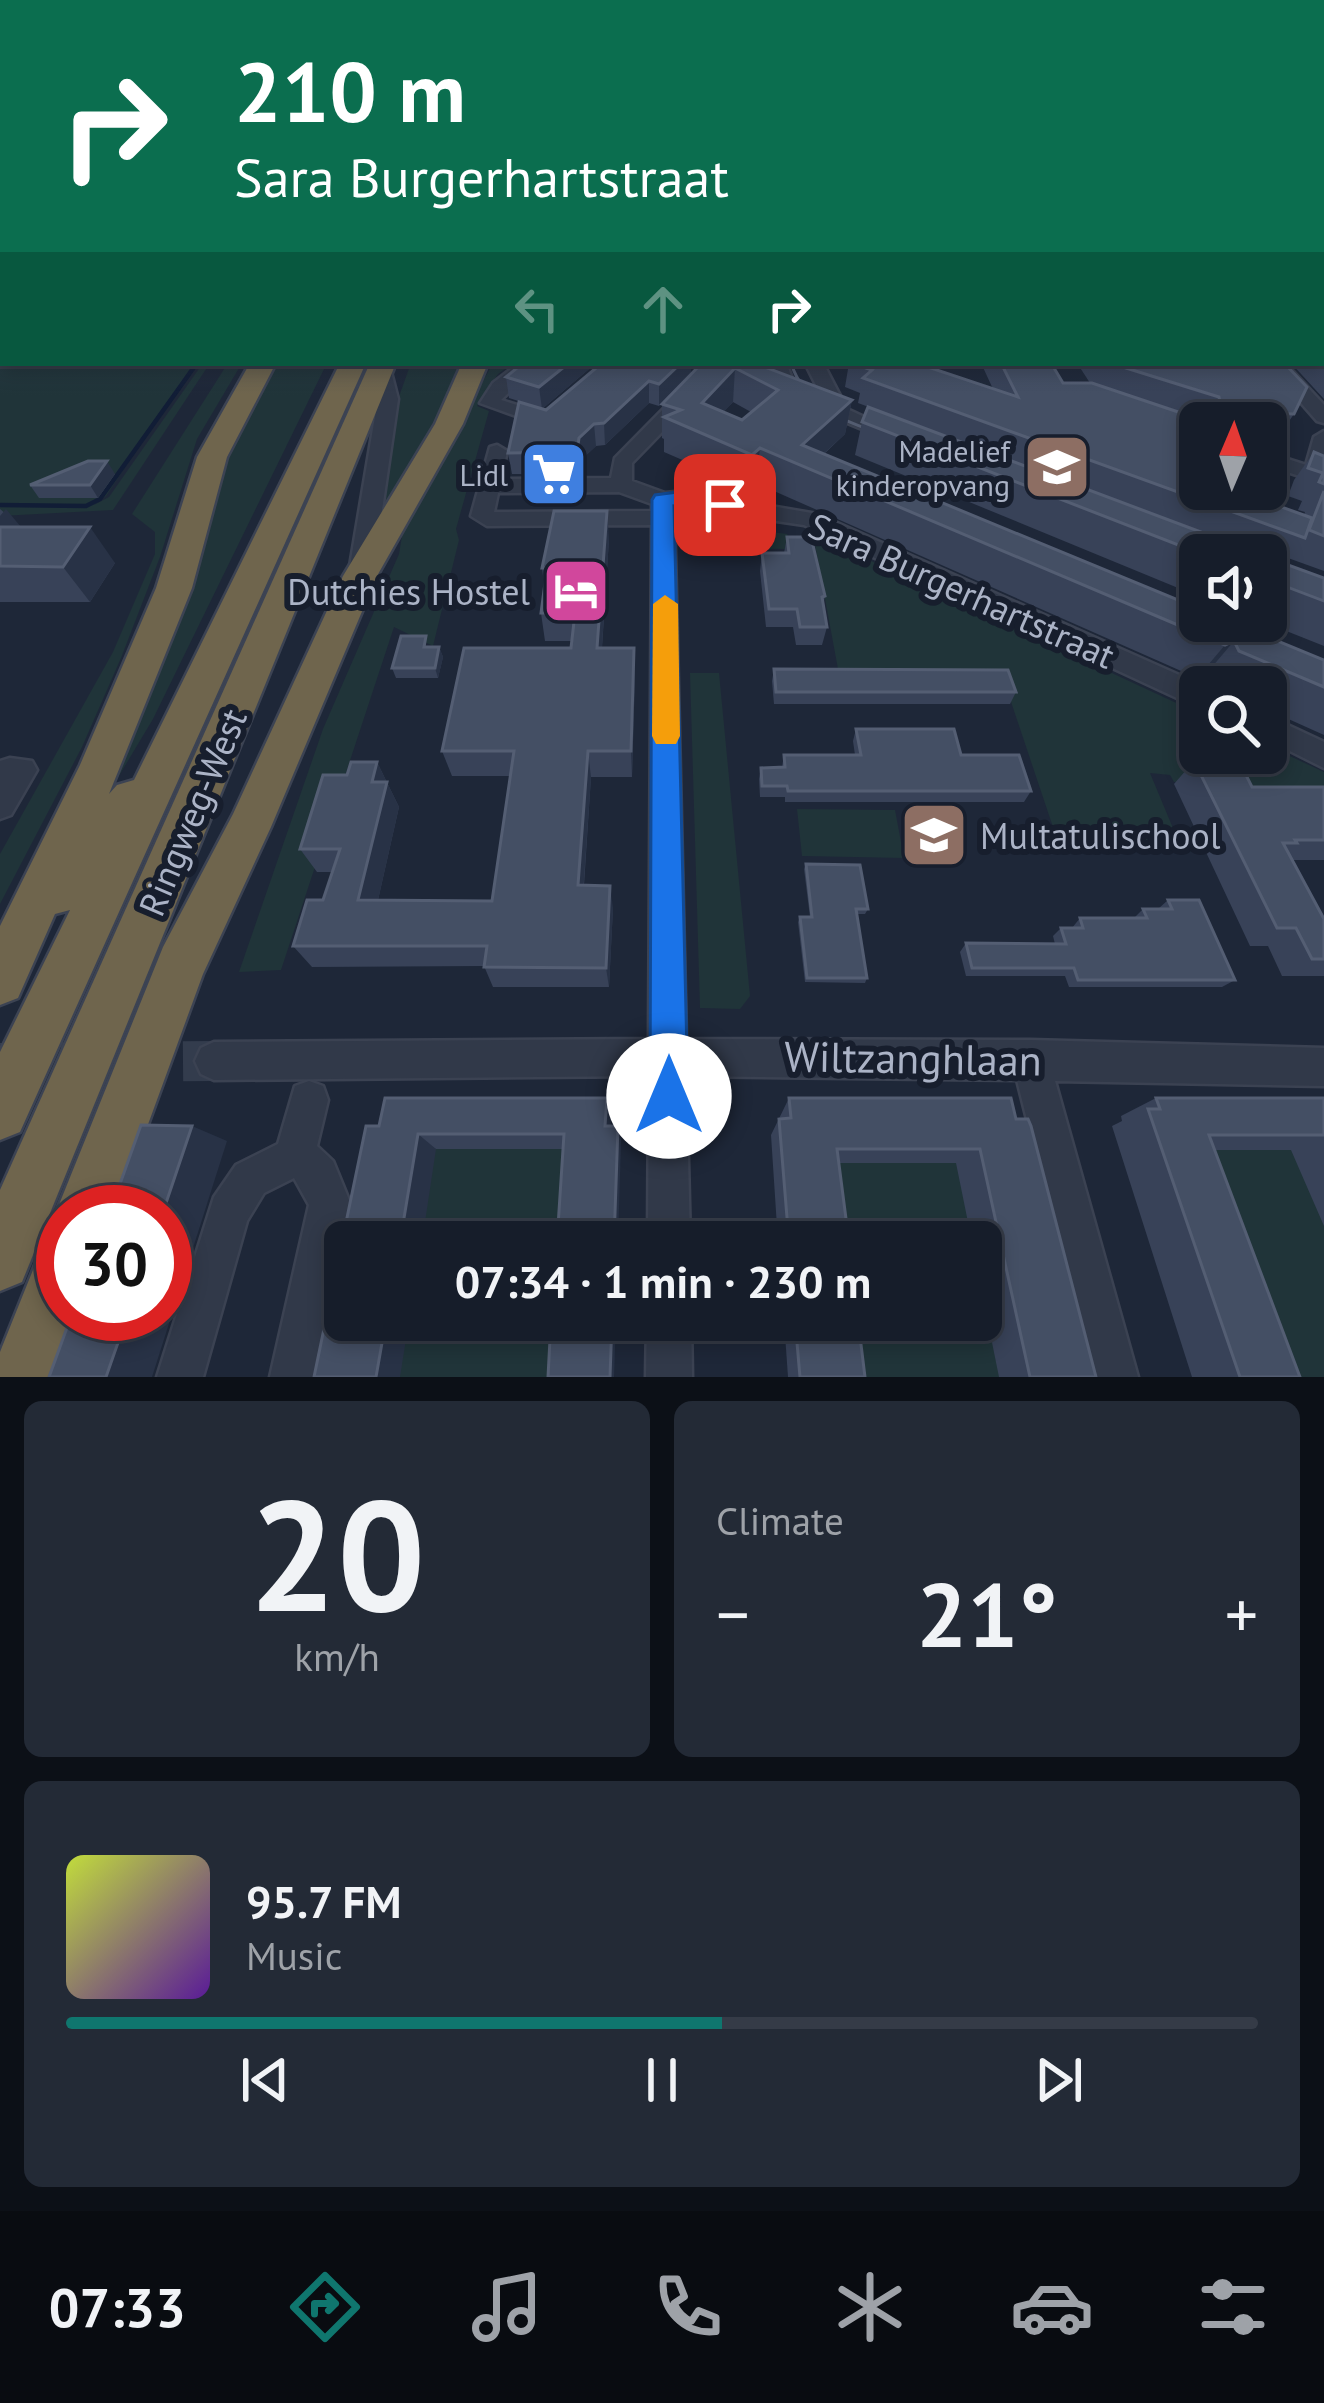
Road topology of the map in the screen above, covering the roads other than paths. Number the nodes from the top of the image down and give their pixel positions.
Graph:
1 (259, 366) edge
2 (367, 366) edge
3 (474, 366) edge
4 (526, 366) edge
5 (704, 366) edge
6 (779, 366) edge
7 (1278, 366) edge
8 (814, 380) edge
9 (563, 407) edge
10 (1324, 416) edge
11 (1324, 436) edge
12 (905, 439) edge
13 (497, 451) dead end
14 (1287, 465) edge
15 (1319, 476) edge
16 (621, 485) junction
17 (489, 486) junction
18 (663, 509) junction
19 (361, 576) junction
20 (1179, 686) edge
21 (229, 728) junction
22 (1287, 737) edge
23 (170, 752) junction
24 (1324, 756) edge
25 (10, 770) dead end
26 (0, 806) edge
27 (249, 827) junction
28 (10, 961) edge
29 (181, 965) junction
30 (669, 1058) junction
31 (1030, 1059) junction
32 (214, 1061) tunnel mouth
33 (1324, 1067) edge
34 (308, 1100) dead end
35 (0, 1112) edge
36 (294, 1156) junction
37 (96, 1185) edge
38 (123, 1185) edge
39 (669, 1221) edge
40 (0, 1260) edge
41 (36, 1341) edge
42 (66, 1341) edge
43 (669, 1341) edge
44 (22, 1377) edge
45 (52, 1377) edge
46 (180, 1377) edge
47 (293, 1377) edge
48 (669, 1377) edge
49 (1115, 1377) edge

1 - 28 highway
2 - 19 street
2 - 21 highway, Ringweg-West
2 - 23 highway, Ringweg-West
3 - 19 highway
4 - 9 street
5 - 16 street
6 - 8 street
7 - 10 street
8 - 12 street
11 - 15 street
13 - 17 street
14 - 15 street
16 - 17 street
16 - 18 street
17 - 18 street, Sara Burgerhartstraat
18 - 20 street, Sara Burgerhartstraat
18 - 30 street
19 - 27 highway
21 - 29 highway
21 - 40 highway, Ringweg-West
22 - 24 street
23 - 28 highway
23 - 35 highway, Ringweg-West
25 - 26 street
27 - 29 highway
27 - 38 highway
29 - 37 highway
30 - 31 street, Wiltzanghlaan
30 - 32 street, Wiltzanghlaan
30 - 39 street
31 - 33 street, Wiltzanghlaan
31 - 49 street
34 - 36 street
36 - 46 street
36 - 47 street
41 - 44 highway
42 - 45 highway
43 - 48 street

